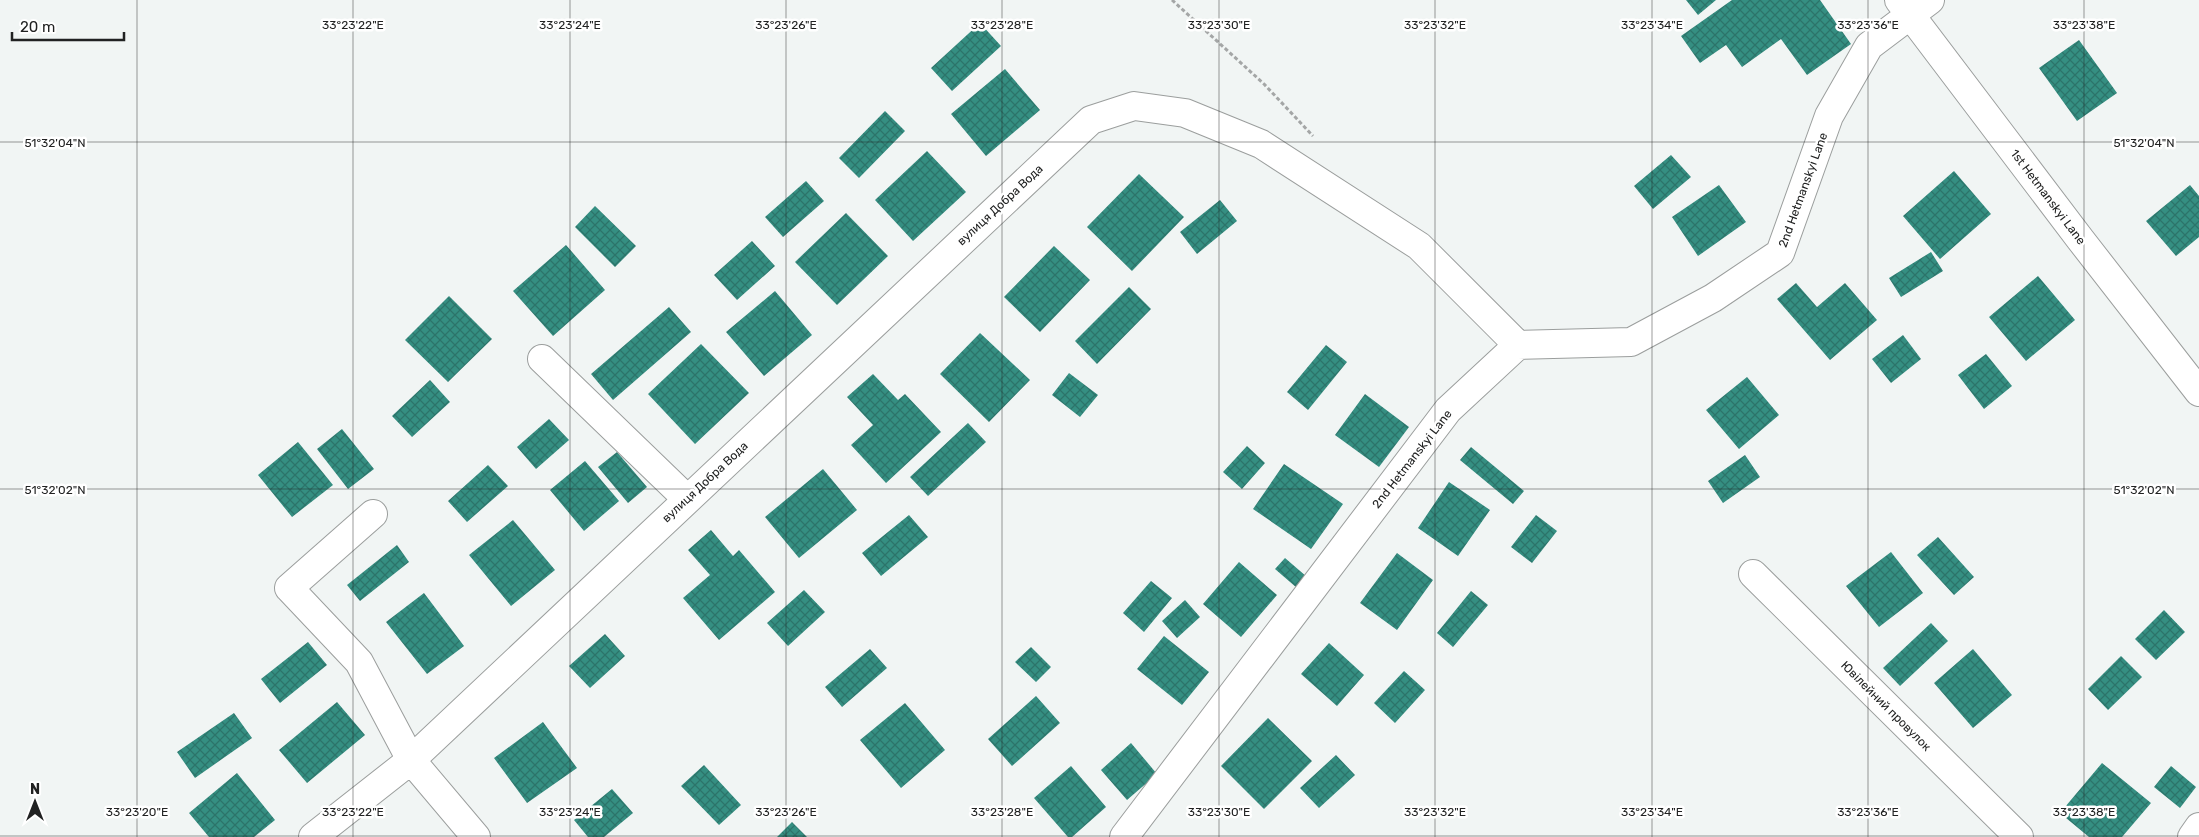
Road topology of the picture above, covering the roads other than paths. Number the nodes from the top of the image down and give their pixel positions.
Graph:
1 (1913, 5) edge
2 (1518, 345) junction
3 (542, 359) dead end
4 (2199, 392) edge
5 (687, 498) junction
6 (373, 514) dead end
7 (1753, 574) dead end
8 (411, 760) junction
9 (2199, 827) edge
10 (313, 837) edge
11 (476, 837) edge
12 (1124, 837) edge
13 (2019, 837) edge
14 (2192, 837) edge

1 - 2 street, 2nd Hetmanskyi Lane
1 - 4 street, 1st Hetmanskyi Lane
2 - 5 street, вулиця Добра Вода
2 - 12 street, 2nd Hetmanskyi Lane
3 - 5 street
5 - 8 street, вулиця Добра Вода
6 - 8 street
7 - 13 street, Ювілейний провулок
8 - 10 street, вулиця Добра Вода
8 - 11 street
9 - 14 street

